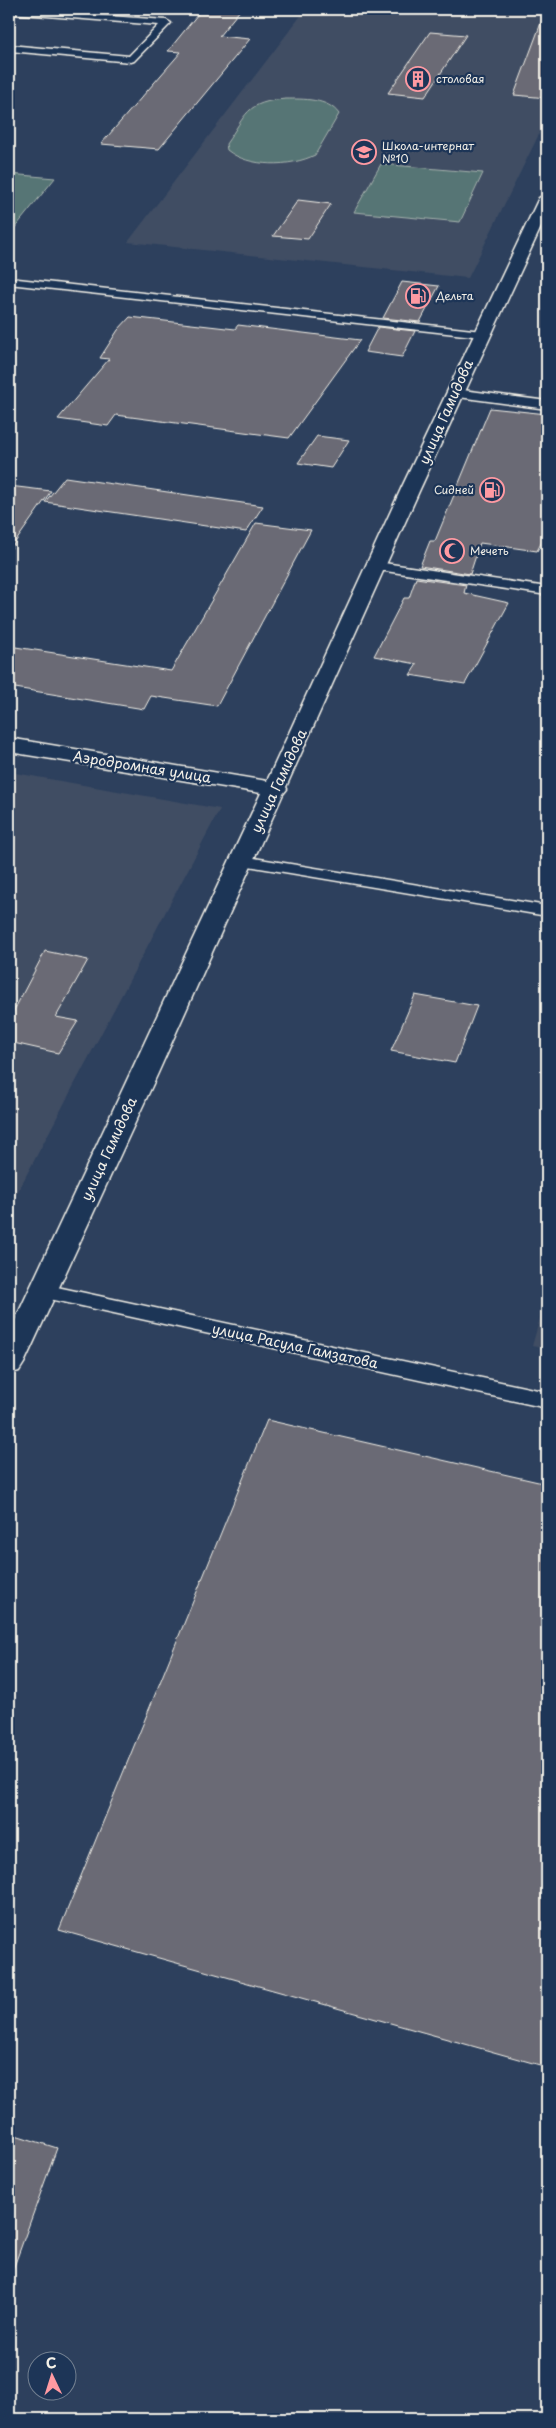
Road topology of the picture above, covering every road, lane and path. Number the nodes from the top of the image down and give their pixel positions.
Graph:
1 (9, 10) edge
2 (9, 48) edge
3 (547, 198) edge
4 (9, 281) edge
5 (482, 334) junction
6 (455, 393) junction
7 (547, 405) edge
8 (377, 566) junction
9 (547, 591) edge
10 (9, 745) edge
11 (276, 789) junction
12 (242, 860) junction
13 (547, 911) edge
14 (43, 1291) junction
15 (9, 1363) edge
16 (547, 1400) edge

1 - 2 lane
3 - 5 street, улица Гамидова
4 - 5 lane
5 - 6 street, улица Гамидова
6 - 7 lane
6 - 8 street, улица Гамидова
8 - 9 lane
8 - 11 street, улица Гамидова
10 - 11 street, Аэродромная улица
11 - 12 street, улица Гамидова
12 - 13 lane
12 - 14 street, улица Гамидова
14 - 15 street, улица Гамидова
14 - 16 lane, улица Расула Гамзатова

